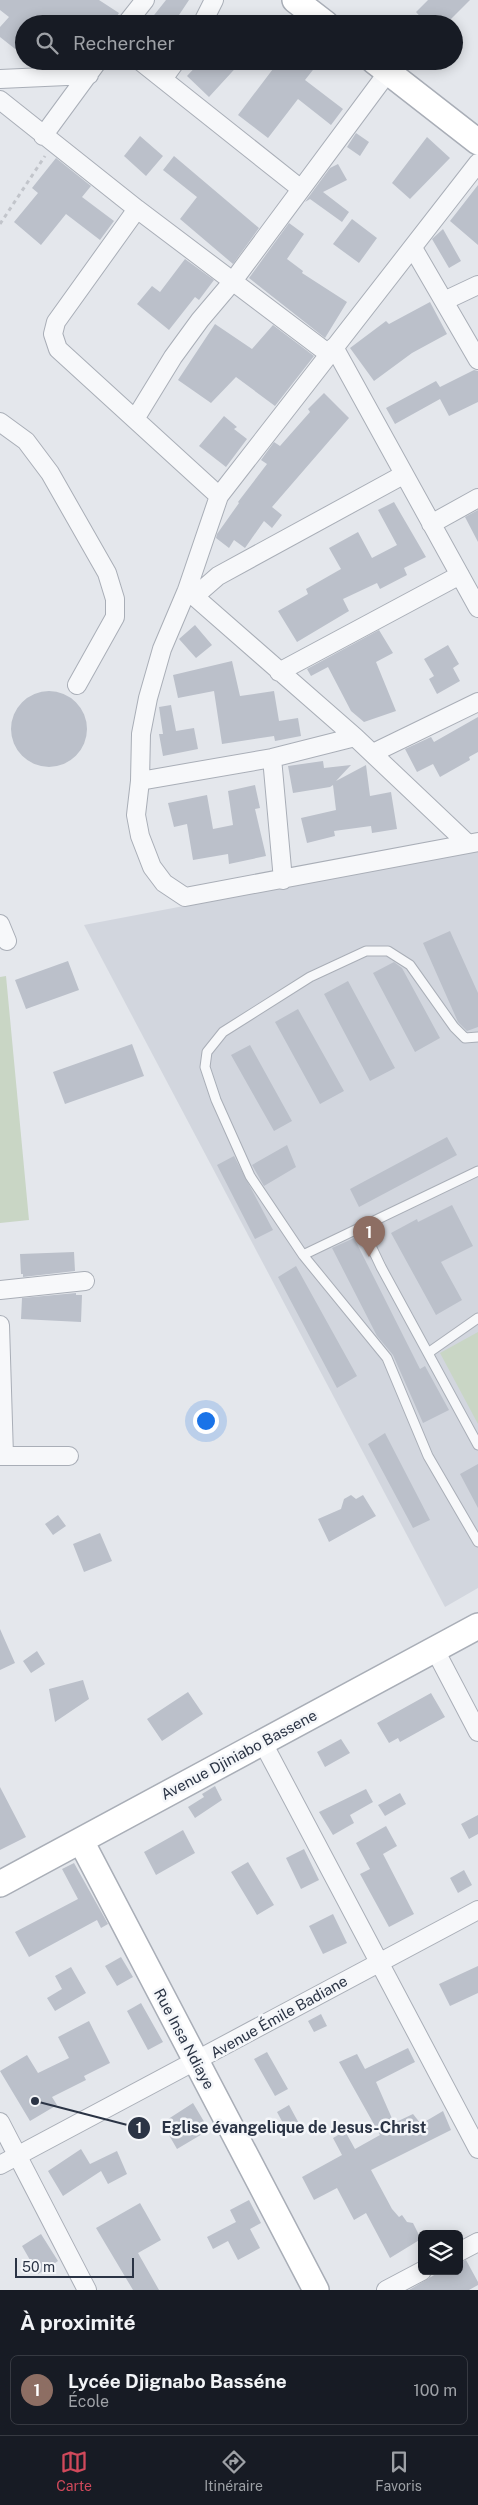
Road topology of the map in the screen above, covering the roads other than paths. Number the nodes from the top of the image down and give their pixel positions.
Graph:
1 (145, 0) edge
2 (214, 0) edge
3 (295, 0) edge
4 (133, 15) edge
5 (206, 15) edge
6 (314, 15) edge
7 (76, 70) edge
8 (92, 70) edge
9 (152, 70) edge
10 (170, 70) edge
11 (379, 70) edge
12 (385, 70) edge
13 (0, 79) edge
14 (163, 79) junction
15 (0, 100) edge
16 (49, 140) junction
17 (478, 142) edge
18 (478, 163) edge
19 (301, 189) junction
20 (137, 209) junction
21 (413, 248) junction
22 (233, 281) junction
23 (478, 285) edge
24 (444, 301) junction
25 (331, 350) junction
26 (478, 360) edge
27 (135, 419) junction
28 (0, 422) edge
29 (404, 475) junction
30 (219, 496) junction
31 (478, 498) edge
32 (431, 524) junction
33 (460, 575) junction
34 (191, 593) junction
35 (478, 608) edge
36 (279, 672) junction
37 (77, 685) dead end
38 (478, 702) edge
39 (355, 737) junction
40 (373, 753) junction
41 (272, 758) junction
42 (140, 781) junction
43 (473, 843) edge
44 (283, 880) junction
45 (0, 924) edge
46 (7, 941) dead end
47 (478, 1037) edge
48 (478, 1172) edge
49 (362, 1226) junction
50 (303, 1255) junction
51 (85, 1281) dead end
52 (0, 1290) edge
53 (478, 1318) edge
54 (0, 1325) edge
55 (428, 1354) junction
56 (478, 1445) edge
57 (2, 1456) edge
58 (69, 1456) dead end
59 (478, 1542) edge
60 (478, 1626) edge
61 (435, 1650) junction
62 (478, 1732) edge
63 (263, 1743) junction
64 (81, 1841) junction
65 (0, 1884) edge
66 (478, 1910) edge
67 (381, 1962) junction
68 (196, 2062) junction
69 (0, 2122) edge
70 (478, 2149) edge
71 (17, 2156) junction
72 (0, 2165) edge
73 (478, 2242) edge
74 (463, 2250) edge
75 (418, 2273) edge
76 (87, 2290) edge
77 (316, 2290) edge
78 (386, 2290) edge

1 - 4 street
2 - 5 street
3 - 6 main road
7 - 13 street
8 - 16 street
9 - 14 street
10 - 14 street
11 - 19 street
12 - 17 main road
14 - 19 street
15 - 16 street
16 - 20 street
18 - 21 street
19 - 22 street
20 - 22 street
20 - 27 street
21 - 24 street
21 - 25 street
22 - 25 street
22 - 27 street
23 - 24 street
24 - 26 street
25 - 29 street
25 - 30 street
27 - 30 street
28 - 37 street
29 - 32 street
29 - 34 street
30 - 34 street
31 - 32 street
32 - 33 street
33 - 35 street
33 - 36 street
34 - 36 street
34 - 42 street
36 - 39 street
38 - 40 street
39 - 40 street
39 - 41 street
40 - 43 street
41 - 42 street
41 - 44 street
42 - 44 street
43 - 44 street
45 - 46 street
47 - 50 lane
48 - 49 lane
49 - 50 lane
49 - 55 lane
50 - 59 lane
51 - 52 street
53 - 55 lane
54 - 57 street
55 - 56 lane
57 - 58 street
60 - 61 main road, Avenue Djiniabo Bassene
61 - 62 street
61 - 63 main road, Avenue Djiniabo Bassene
63 - 64 main road, Avenue Djiniabo Bassene
63 - 67 street
64 - 65 main road, Avenue Djiniabo Bassene
64 - 68 main road, Rue Insa Ndiaye
66 - 67 street, Avenue Émile Badiane
67 - 68 street, Avenue Émile Badiane
67 - 70 street
68 - 71 street, Avenue Émile Badiane
68 - 77 main road, Rue Insa Ndiaye
69 - 71 street
71 - 72 street, Avenue Émile Badiane
71 - 76 street
73 - 74 street
75 - 78 street

